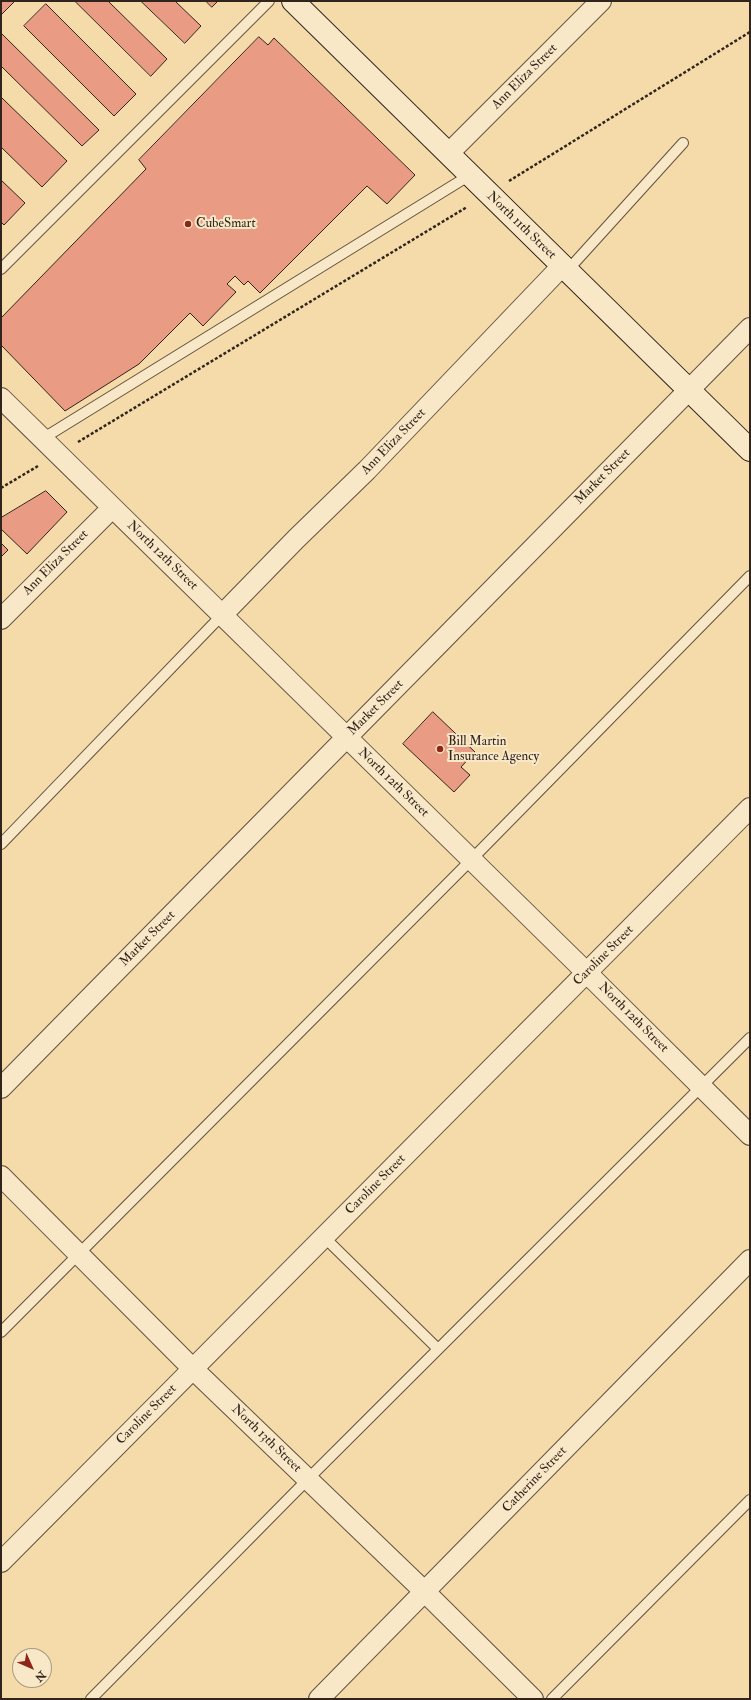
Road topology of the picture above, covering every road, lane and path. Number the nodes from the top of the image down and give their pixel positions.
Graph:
1 (269, 1) edge
2 (293, 1) edge
3 (602, 1) edge
4 (750, 32) edge
5 (683, 143) dead end
6 (449, 154) junction
7 (470, 175) junction
8 (488, 194) junction
9 (1, 269) edge
10 (565, 269) junction
11 (750, 328) edge
12 (689, 390) junction
13 (1, 398) edge
14 (42, 439) junction
15 (750, 450) edge
16 (58, 454) junction
17 (1, 488) edge
18 (112, 508) junction
19 (750, 576) edge
20 (222, 615) junction
21 (1, 619) edge
22 (347, 738) junction
23 (750, 808) edge
24 (1, 844) edge
25 (471, 860) junction
26 (588, 973) junction
27 (750, 1038) edge
28 (702, 1087) junction
29 (1, 1088) edge
30 (750, 1136) edge
31 (1, 1176) edge
32 (324, 1237) junction
33 (78, 1253) junction
34 (750, 1260) edge
35 (1, 1332) edge
36 (438, 1349) junction
37 (193, 1369) junction
38 (308, 1479) junction
39 (750, 1500) edge
40 (1, 1562) edge
41 (425, 1592) junction
42 (91, 1699) edge
43 (320, 1699) edge
44 (533, 1699) edge
45 (552, 1699) edge

1 - 9 lane
2 - 6 street, North 11th Street
3 - 6 street, Ann Eliza Street
4 - 8 path
5 - 10 lane
6 - 7 street, North 11th Street
7 - 8 street, North 11th Street
7 - 14 lane
8 - 10 street, North 11th Street
8 - 16 path
10 - 12 street, North 11th Street
10 - 20 street, Ann Eliza Street
11 - 12 street, Market Street
12 - 15 street, North 11th Street
12 - 22 street, Market Street
13 - 14 street, North 12th Street
14 - 16 street, North 12th Street
16 - 17 path
16 - 18 street, North 12th Street
18 - 20 street, North 12th Street
18 - 21 street, Ann Eliza Street
19 - 25 lane
20 - 22 street, North 12th Street
20 - 24 lane
22 - 25 street, North 12th Street
22 - 29 street, Market Street
23 - 26 street, Caroline Street
25 - 26 street, North 12th Street
25 - 33 lane
26 - 28 street, North 12th Street
26 - 32 street, Caroline Street
27 - 28 lane
28 - 30 street, North 12th Street
28 - 36 lane
31 - 33 street, North 13th Street
32 - 36 lane
32 - 37 street, Caroline Street
33 - 35 lane
33 - 37 street, North 13th Street
34 - 41 street, Catherine Street
36 - 38 lane
37 - 38 street, North 13th Street
37 - 40 street, Caroline Street
38 - 41 street, North 13th Street
38 - 42 lane
39 - 45 lane
41 - 43 street, Catherine Street
41 - 44 street, North 13th Street

